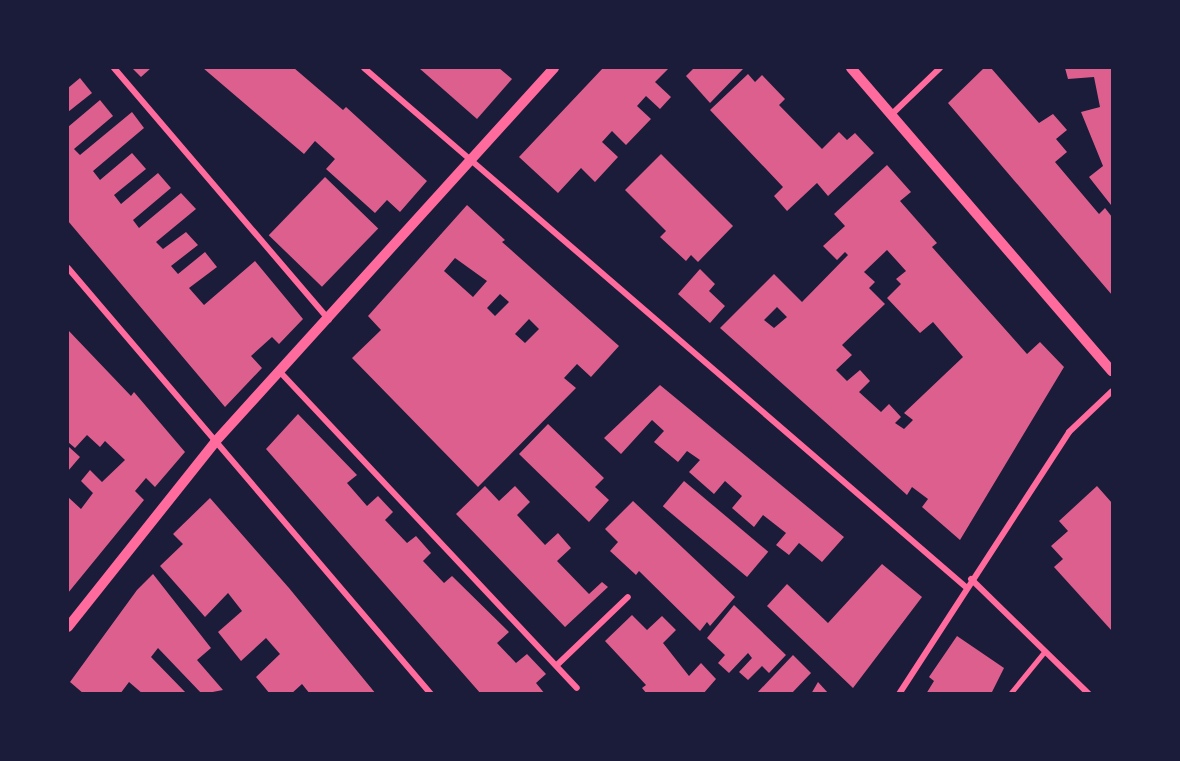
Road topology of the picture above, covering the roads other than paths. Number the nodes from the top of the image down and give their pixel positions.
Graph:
1 (114, 68) edge
2 (364, 68) edge
3 (554, 68) edge
4 (851, 68) edge
5 (940, 68) edge
6 (891, 115) junction
7 (470, 160) junction
8 (68, 268) edge
9 (329, 320) junction
10 (1113, 371) edge
11 (281, 373) junction
12 (1113, 391) edge
13 (215, 442) junction
14 (971, 579) junction
15 (966, 587) junction
16 (628, 597) dead end
17 (68, 627) edge
18 (1045, 651) junction
19 (557, 665) junction
20 (577, 688) joint
21 (431, 693) edge
22 (582, 693) edge
23 (899, 693) edge
24 (1010, 693) edge
25 (1089, 693) edge

1 - 9 street
2 - 7 street
3 - 7 street
4 - 6 street
5 - 6 street
6 - 10 street
7 - 9 street
7 - 15 street
8 - 13 street
9 - 11 street
11 - 13 street
11 - 19 street
12 - 14 street
13 - 17 street
13 - 21 street
14 - 15 street
14 - 18 street
15 - 23 street
16 - 19 street
18 - 24 lane
18 - 25 street
19 - 20 street
20 - 22 lane

